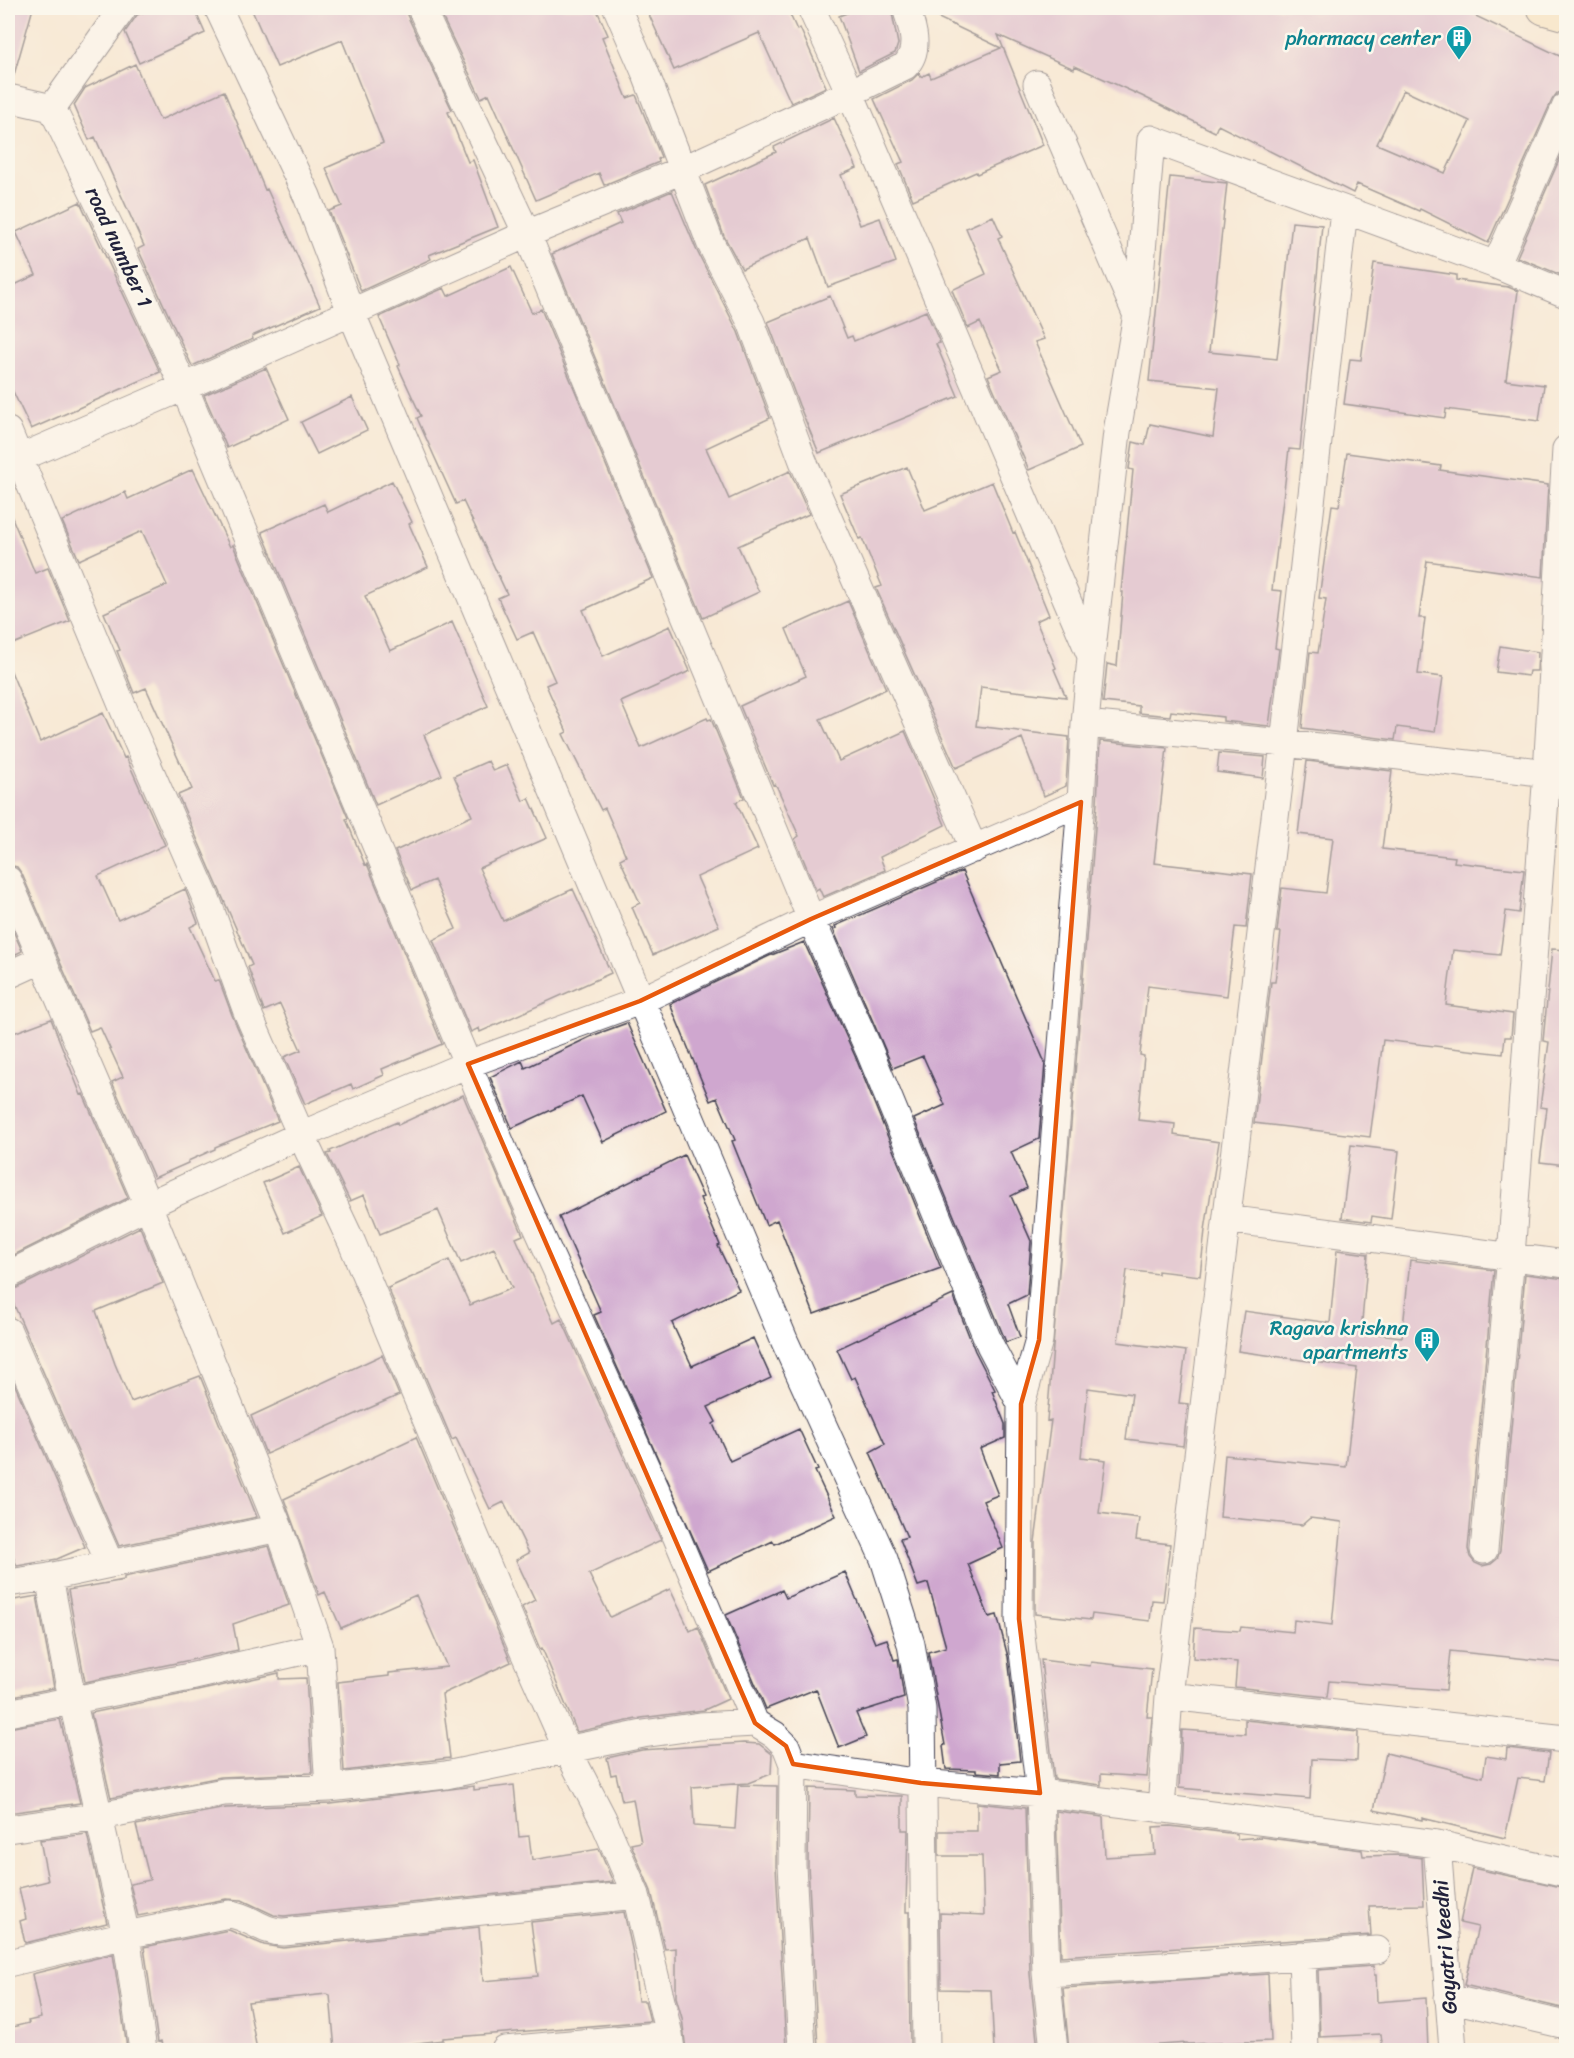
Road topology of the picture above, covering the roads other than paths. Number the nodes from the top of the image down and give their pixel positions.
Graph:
1 (123, 8) edge
2 (218, 8) edge
3 (421, 8) edge
4 (617, 8) edge
5 (811, 8) edge
6 (906, 8) edge
7 (1544, 8) edge
8 (1566, 14) edge
9 (1037, 84) dead end
10 (850, 93) junction
11 (8, 98) edge
12 (1566, 106) edge
13 (52, 108) junction
14 (682, 170) junction
15 (1344, 210) junction
16 (527, 234) junction
17 (1496, 265) junction
18 (1566, 294) edge
19 (351, 312) junction
20 (1137, 314) junction
21 (184, 387) junction
22 (8, 431) edge
23 (1566, 449) edge
24 (13, 460) edge
25 (1091, 657) junction
26 (1085, 724) junction
27 (1284, 743) junction
28 (1557, 774) edge
29 (1081, 802) junction
30 (974, 849) junction
31 (8, 880) edge
32 (811, 919) junction
33 (41, 960) junction
34 (8, 975) edge
35 (640, 1001) junction
36 (468, 1064) junction
37 (301, 1136) junction
38 (148, 1205) junction
39 (1227, 1219) junction
40 (1511, 1256) junction
41 (1566, 1264) edge
42 (8, 1275) edge
43 (8, 1331) edge
44 (1021, 1404) junction
45 (279, 1528) junction
46 (1484, 1550) dead end
47 (110, 1564) junction
48 (49, 1577) junction
49 (9, 1578) edge
50 (320, 1647) junction
51 (1169, 1696) junction
52 (72, 1699) junction
53 (8, 1713) edge
54 (755, 1723) junction
55 (1566, 1739) edge
56 (568, 1751) junction
57 (793, 1764) junction
58 (921, 1783) junction
59 (329, 1788) junction
60 (1040, 1793) junction
61 (1161, 1809) junction
62 (100, 1816) junction
63 (8, 1829) edge
64 (1437, 1844) junction
65 (1566, 1873) edge
66 (636, 1895) junction
67 (126, 1935) junction
68 (1377, 1950) dead end
69 (1302, 1955) junction
70 (8, 1963) edge
71 (1046, 1973) junction
72 (1448, 1998) junction
73 (1566, 2025) edge
74 (670, 2043) edge
75 (143, 2050) edge
76 (505, 2050) edge
77 (802, 2050) edge
78 (926, 2050) edge
79 (1054, 2050) edge
80 (1305, 2050) edge
81 (1453, 2050) edge

1 - 13 street
2 - 19 street
3 - 16 street
4 - 14 street
5 - 10 street
6 - 10 street
7 - 8 street
9 - 20 street
10 - 14 street
10 - 25 street
11 - 13 street
12 - 17 street
13 - 21 street, road number 1
14 - 16 street
14 - 30 street
15 - 17 street
15 - 20 street
15 - 27 street
16 - 19 street
16 - 32 street
17 - 18 street
19 - 21 street
19 - 35 street
20 - 25 street
21 - 24 street
21 - 36 street, road number 1
22 - 24 street
23 - 28 street
24 - 37 street
25 - 26 street
26 - 27 street
26 - 29 street
27 - 28 street
27 - 39 street
28 - 40 street
29 - 30 street
29 - 44 street
30 - 32 street
31 - 33 street
32 - 35 street
32 - 44 street
33 - 34 street
33 - 38 street
35 - 36 street
35 - 58 street
36 - 37 street
36 - 54 street, road number 1
37 - 38 street
37 - 56 street
38 - 42 street
38 - 45 street
39 - 40 street
39 - 51 street
40 - 41 street
40 - 46 street
43 - 47 street
44 - 60 street
45 - 47 street
45 - 50 street
47 - 48 street
48 - 49 street
48 - 52 street
50 - 52 street
50 - 59 street
51 - 55 street
51 - 61 street
52 - 53 street
52 - 62 street
54 - 56 street
54 - 57 street
56 - 59 street
56 - 66 street
57 - 58 street
57 - 77 street
58 - 60 street
58 - 78 street
59 - 62 street
60 - 61 street
60 - 71 street
61 - 64 street
62 - 63 street
62 - 67 street
64 - 65 street
64 - 72 street, Gayatri Veedhi
66 - 67 street
66 - 74 street
67 - 70 street
67 - 75 street
68 - 69 street
69 - 71 street
69 - 80 street
71 - 79 street
72 - 73 street
72 - 81 street, Gayatri Veedhi
74 - 76 street

